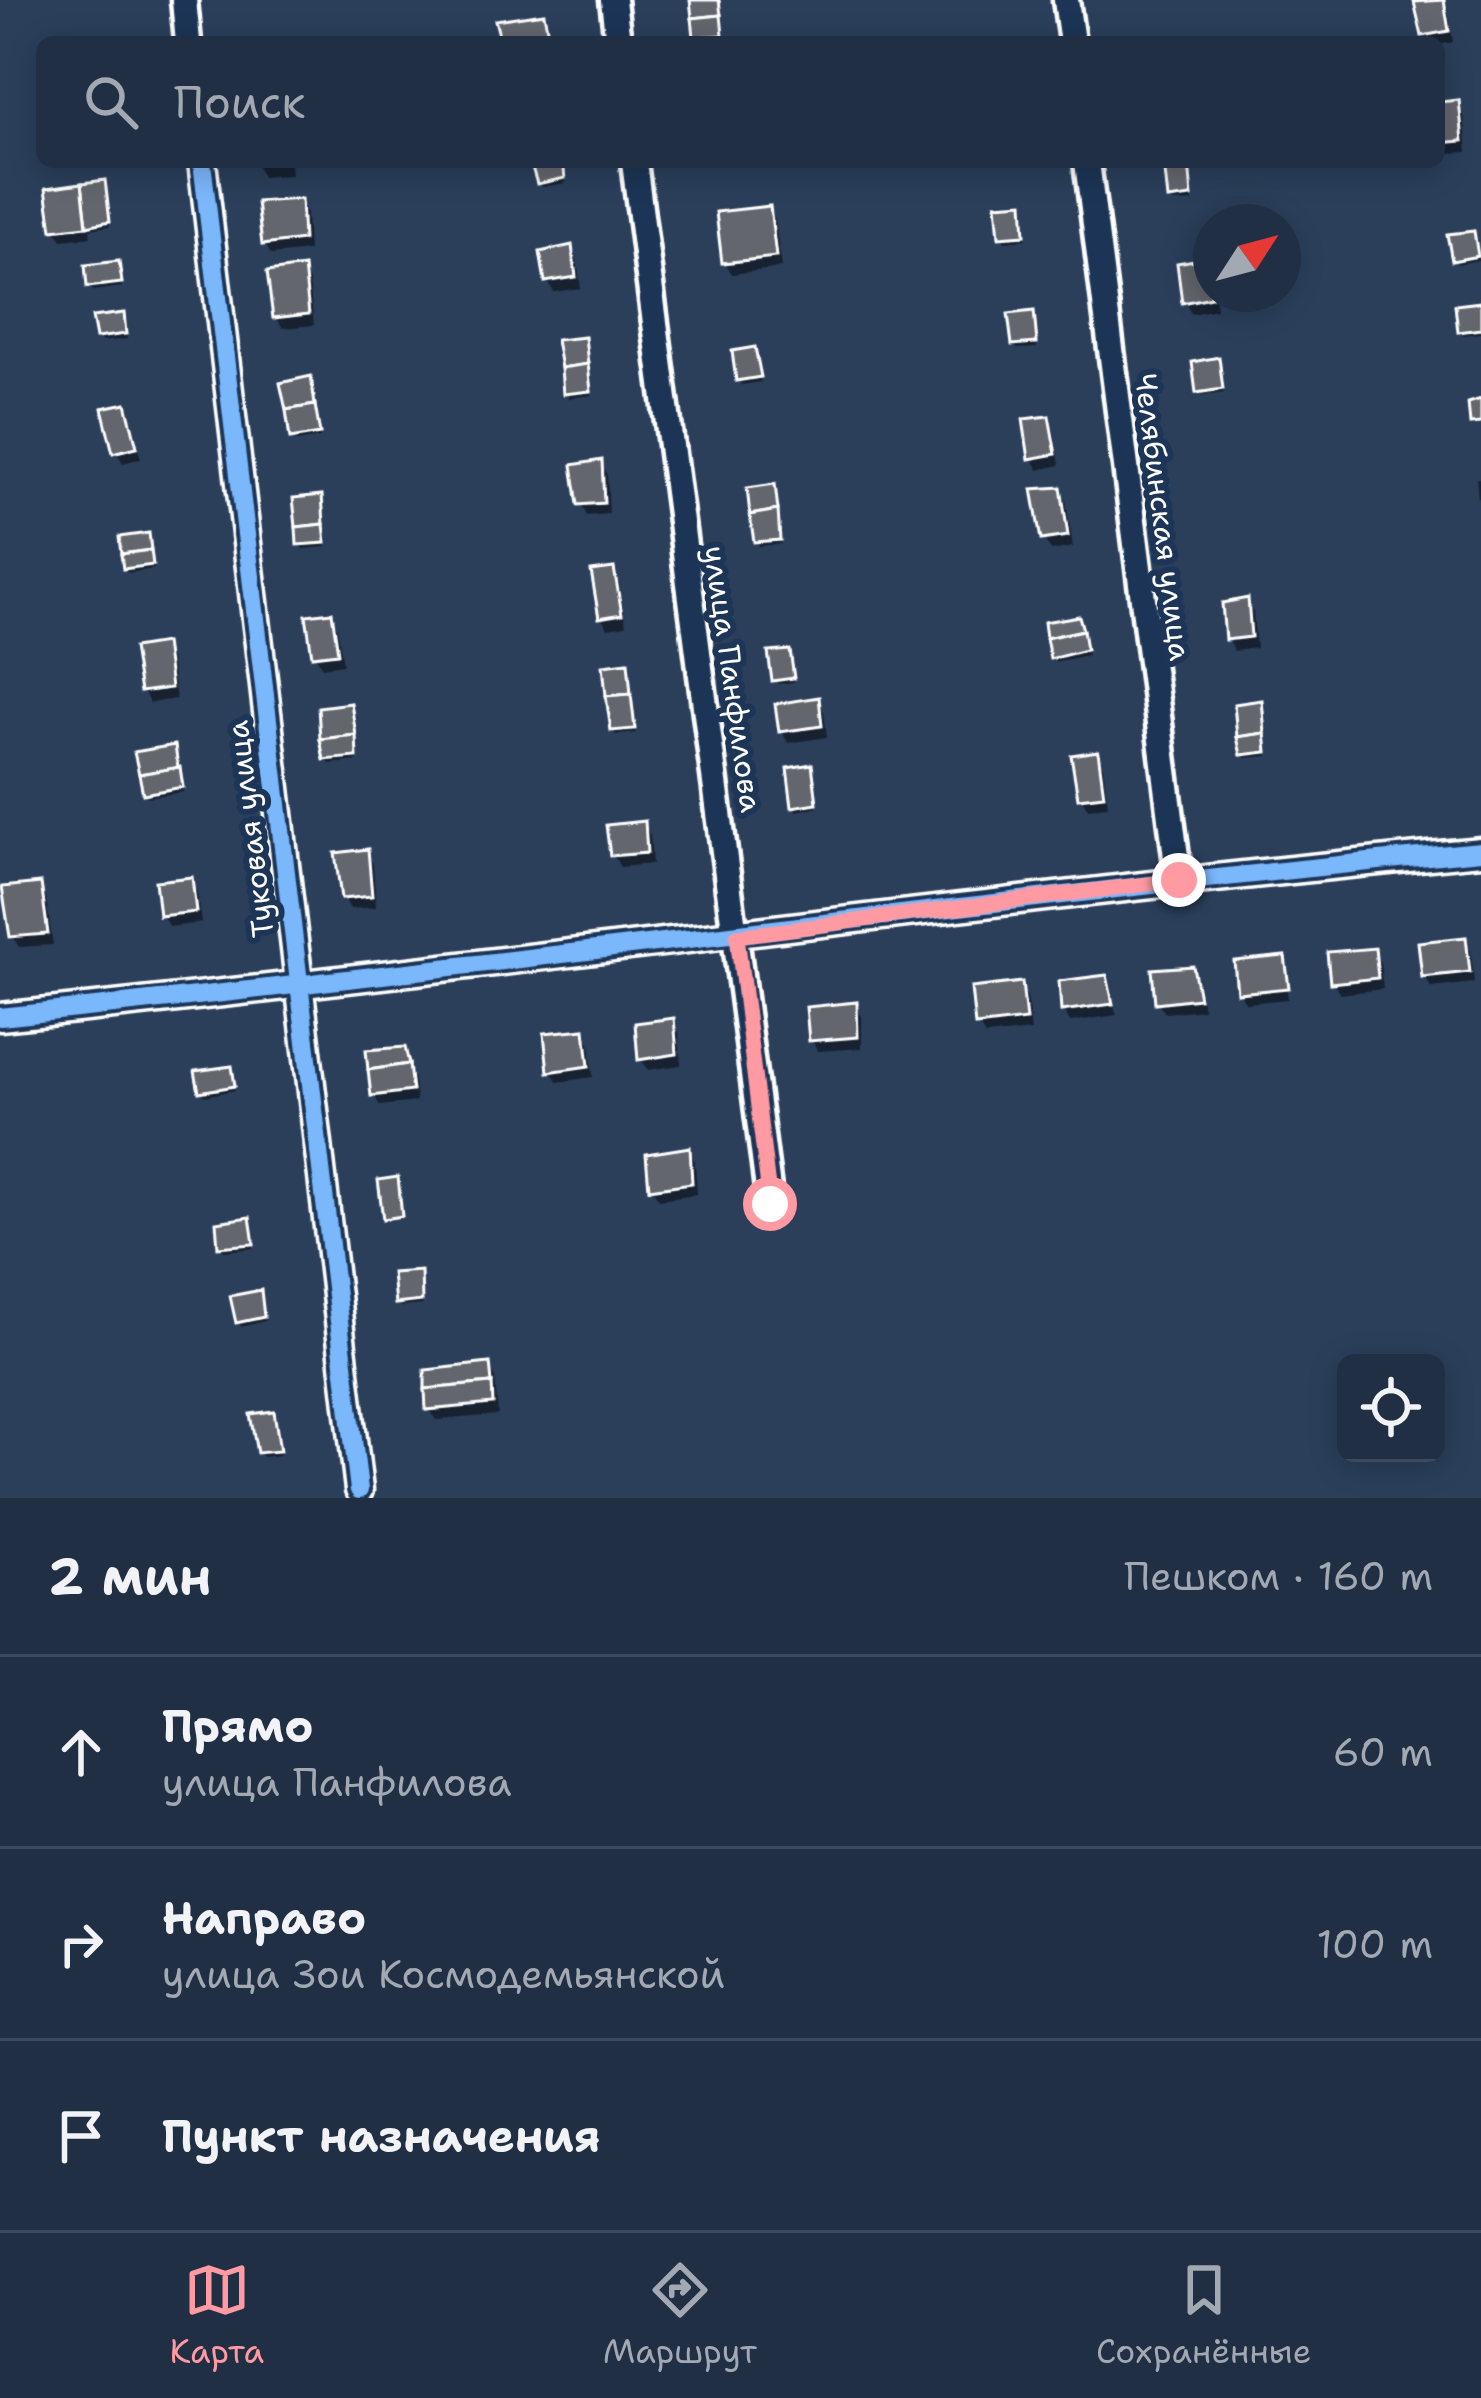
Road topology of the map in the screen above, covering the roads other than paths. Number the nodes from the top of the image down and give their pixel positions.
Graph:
1 (184, 0) edge
2 (613, 0) edge
3 (1066, 0) edge
4 (187, 36) edge
5 (617, 36) edge
6 (1071, 36) edge
7 (203, 168) edge
8 (635, 168) edge
9 (1088, 168) edge
10 (1481, 851) edge
11 (1179, 880) junction
12 (737, 936) junction
13 (298, 987) junction
14 (0, 1017) edge
15 (770, 1204) dead end
16 (359, 1490) dead end

1 - 4 street
2 - 5 street
3 - 6 street
7 - 13 street, Туковая улица
8 - 12 street, улица Панфилова
9 - 11 street, Челябинская улица
10 - 11 street
11 - 12 street
12 - 13 street
12 - 15 street, улица Панфилова
13 - 14 street
13 - 16 street, Туковая улица

